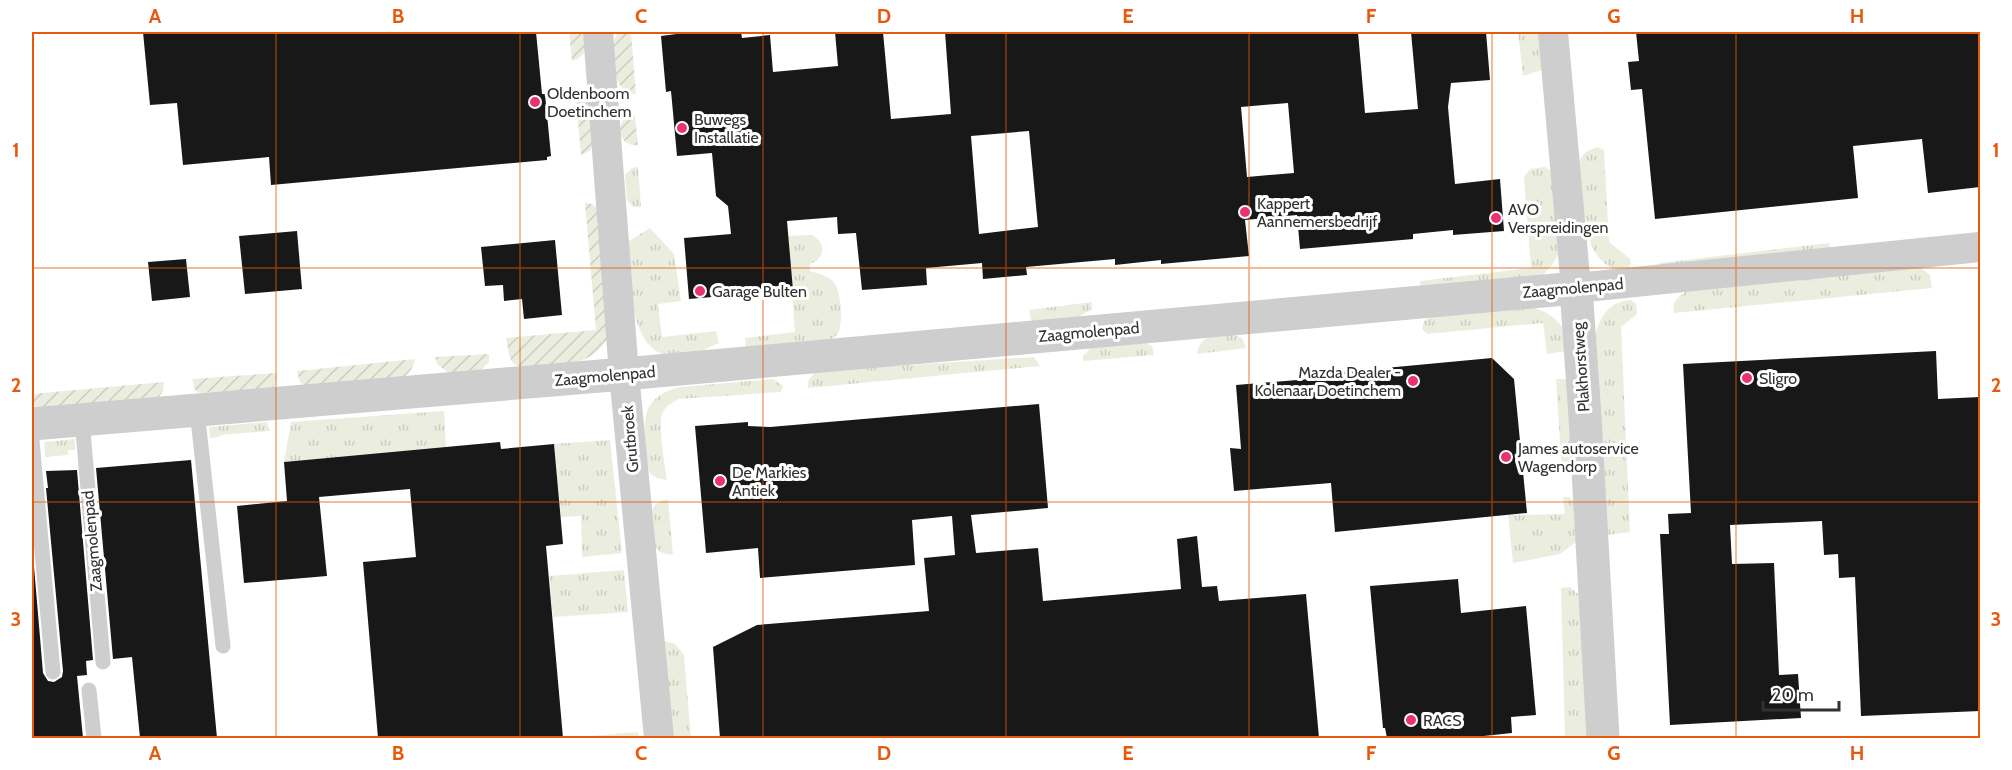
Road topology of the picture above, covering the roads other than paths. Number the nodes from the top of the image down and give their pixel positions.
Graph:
1 (597, 32) edge
2 (1553, 32) edge
3 (1980, 247) edge
4 (1576, 288) junction
5 (624, 374) junction
6 (197, 410) junction
7 (82, 420) junction
8 (32, 424) edge
9 (32, 441) edge
10 (223, 646) dead end
11 (103, 662) dead end
12 (53, 672) dead end
13 (89, 690) dead end
14 (94, 738) edge
15 (658, 738) edge
16 (1603, 738) edge

1 - 5 street, Grutbroek
2 - 4 street, Plakhorstweg
3 - 4 street, Zaagmolenpad
4 - 5 street, Zaagmolenpad
4 - 16 street, Plakhorstweg
5 - 6 street, Zaagmolenpad
5 - 15 street, Grutbroek
6 - 7 street, Zaagmolenpad
6 - 10 lane
7 - 8 street, Zaagmolenpad
7 - 11 lane, Zaagmolenpad
9 - 12 lane
13 - 14 lane

